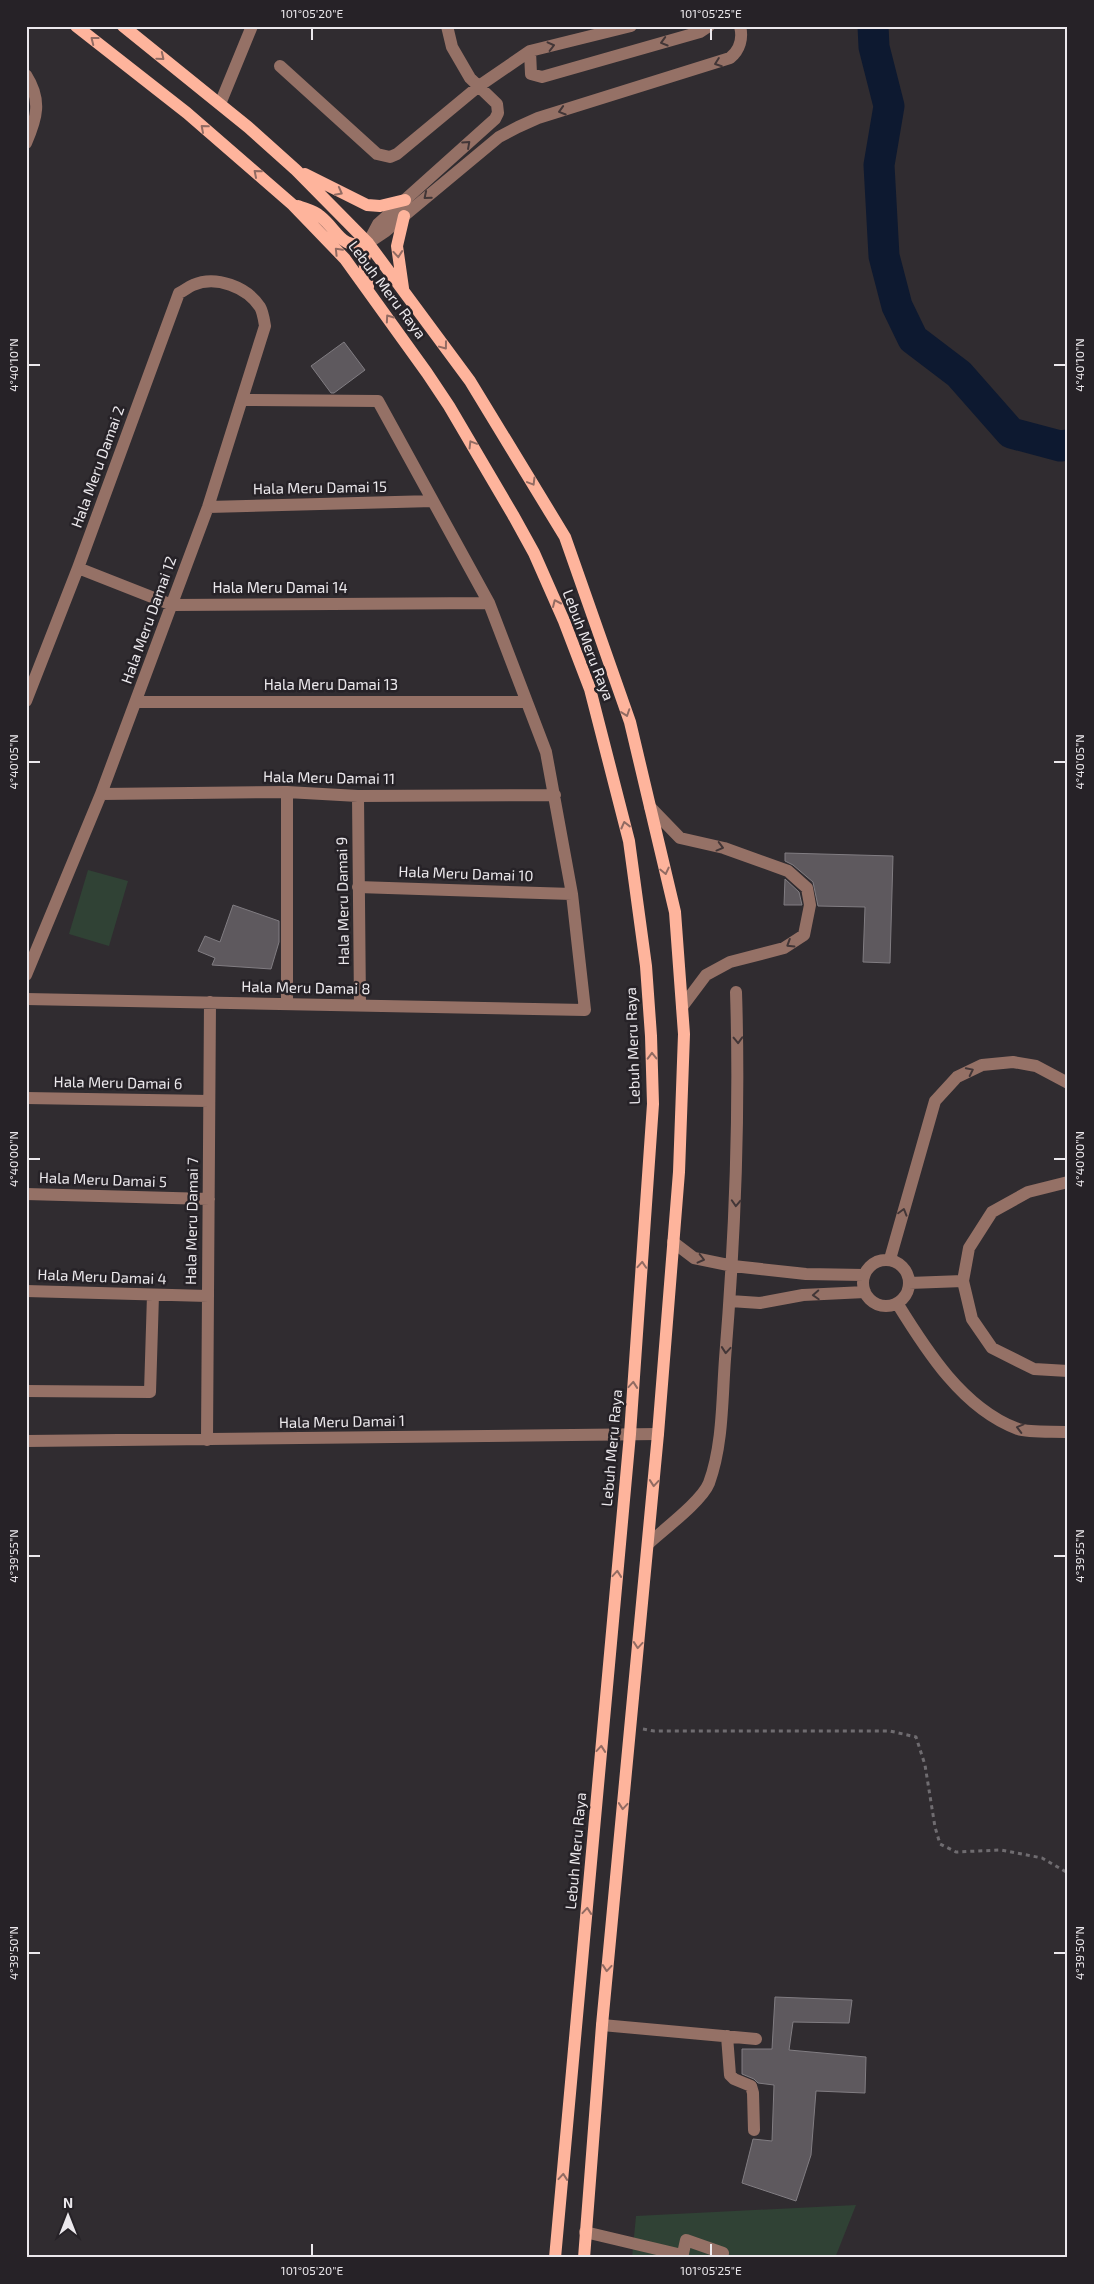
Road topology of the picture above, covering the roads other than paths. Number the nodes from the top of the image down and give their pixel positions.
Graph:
1 (76, 26) edge
2 (123, 26) edge
3 (252, 26) edge
4 (446, 26) edge
5 (631, 26) edge
6 (710, 26) edge
7 (740, 26) edge
8 (530, 51) junction
9 (280, 66) dead end
10 (26, 75) edge
11 (479, 86) junction
12 (220, 104) junction
13 (26, 143) edge
14 (296, 170) junction
15 (405, 200) junction
16 (294, 205) junction
17 (404, 216) junction
18 (368, 243) junction
19 (229, 284) joint
20 (369, 289) junction
21 (404, 293) junction
22 (242, 400) junction
23 (433, 501) junction
24 (208, 507) junction
25 (78, 568) junction
26 (489, 603) junction
27 (172, 605) junction
28 (26, 701) edge
29 (136, 702) junction
30 (527, 702) junction
31 (288, 792) junction
32 (101, 794) junction
33 (555, 795) junction
34 (358, 796) junction
35 (650, 807) junction
36 (358, 887) junction
37 (572, 894) junction
38 (26, 975) edge
39 (736, 992) dead end
40 (26, 1000) edge
41 (210, 1002) junction
42 (287, 1004) junction
43 (360, 1006) junction
44 (682, 1007) junction
45 (1068, 1083) edge
46 (26, 1098) edge
47 (210, 1101) junction
48 (1068, 1182) edge
49 (26, 1194) edge
50 (209, 1199) junction
51 (673, 1242) junction
52 (890, 1259) junction
53 (733, 1266) junction
54 (864, 1275) junction
55 (963, 1281) junction
56 (908, 1283) junction
57 (26, 1291) edge
58 (865, 1292) junction
59 (153, 1295) junction
60 (208, 1296) junction
61 (730, 1301) junction
62 (897, 1303) junction
63 (1068, 1371) edge
64 (26, 1392) edge
65 (1068, 1432) edge
66 (630, 1434) junction
67 (658, 1434) junction
68 (207, 1440) junction
69 (26, 1441) edge
70 (648, 1544) junction
71 (602, 2026) junction
72 (727, 2036) junction
73 (756, 2039) dead end
74 (754, 2130) dead end
75 (558, 2226) junction
76 (585, 2232) junction
77 (645, 2253) edge
78 (723, 2253) dead end
79 (682, 2256) edge
80 (549, 2258) edge
81 (555, 2258) edge
82 (584, 2258) edge

16 -> 1 main road, Lebuh Meru Raya
2 -> 12 main road, Lebuh Meru Raya
3 - 12 street
4 - 11 street
8 -> 5 street
6 -> 8 street
7 -> 17 street
8 - 11 street
9 - 11 street
10 - 13 street
15 -> 11 street
12 - 14 main road, Lebuh Meru Raya
14 -> 15 main road
14 - 18 main road, Lebuh Meru Raya
15 - 18 street
16 - 18 main road
20 -> 16 main road, Lebuh Meru Raya
17 - 18 street
17 -> 21 main road
18 - 20 main road
18 - 21 main road, Lebuh Meru Raya
19 - 22 street, Hala Meru Damai 12
19 - 25 street, Hala Meru Damai 2
66 -> 20 main road, Lebuh Meru Raya
21 -> 35 main road, Lebuh Meru Raya
22 - 23 street
22 - 24 street, Hala Meru Damai 12
23 - 24 street, Hala Meru Damai 15
23 - 26 street
24 - 27 street, Hala Meru Damai 12
25 - 27 street, Hala Meru Damai 14
25 - 28 street, Hala Meru Damai 2
26 - 27 street, Hala Meru Damai 14
26 - 30 street
27 - 29 street, Hala Meru Damai 12
29 - 30 street, Hala Meru Damai 13
29 - 32 street, Hala Meru Damai 12
30 - 33 street
31 - 32 street, Hala Meru Damai 11
31 - 34 street, Hala Meru Damai 11
31 - 42 street
32 - 38 street, Hala Meru Damai 12
33 - 34 street, Hala Meru Damai 11
33 - 37 street
34 - 36 street, Hala Meru Damai 9
35 -> 44 main road, Lebuh Meru Raya
35 -> 44 street
36 - 37 street, Hala Meru Damai 10
36 - 43 street, Hala Meru Damai 9
37 - 43 street, Hala Meru Damai 8
39 -> 53 street
40 - 41 street, Hala Meru Damai 8
41 - 42 street, Hala Meru Damai 8
41 - 47 street, Hala Meru Damai 7
42 - 43 street, Hala Meru Damai 8
44 - 51 main road, Lebuh Meru Raya
52 -> 45 street
46 - 47 street, Hala Meru Damai 6
47 - 50 street, Hala Meru Damai 7
48 - 55 street
49 - 50 street, Hala Meru Damai 5
50 - 60 street, Hala Meru Damai 7
51 -> 53 street
51 - 67 main road, Lebuh Meru Raya
52 - 54 street
52 - 56 street
53 - 54 street
53 - 61 street
54 - 58 street
55 - 56 street
55 - 63 street
56 - 62 street
57 - 59 street, Hala Meru Damai 4
58 -> 61 street
58 - 62 street
59 - 60 street, Hala Meru Damai 4
59 - 64 street
60 - 68 street, Hala Meru Damai 7
61 -> 70 street
65 -> 62 street
66 - 67 street, Hala Meru Damai 1
66 - 68 street, Hala Meru Damai 1
75 -> 66 main road, Lebuh Meru Raya
67 -> 70 main road, Lebuh Meru Raya
68 - 69 street, Hala Meru Damai 1
70 -> 71 main road, Lebuh Meru Raya
71 - 72 street
71 - 76 main road, Lebuh Meru Raya
72 - 73 street
72 - 74 street
75 - 80 main road
75 - 81 main road, Lebuh Meru Raya
76 - 77 street
76 - 82 main road, Lebuh Meru Raya
77 - 79 street
78 - 79 street

